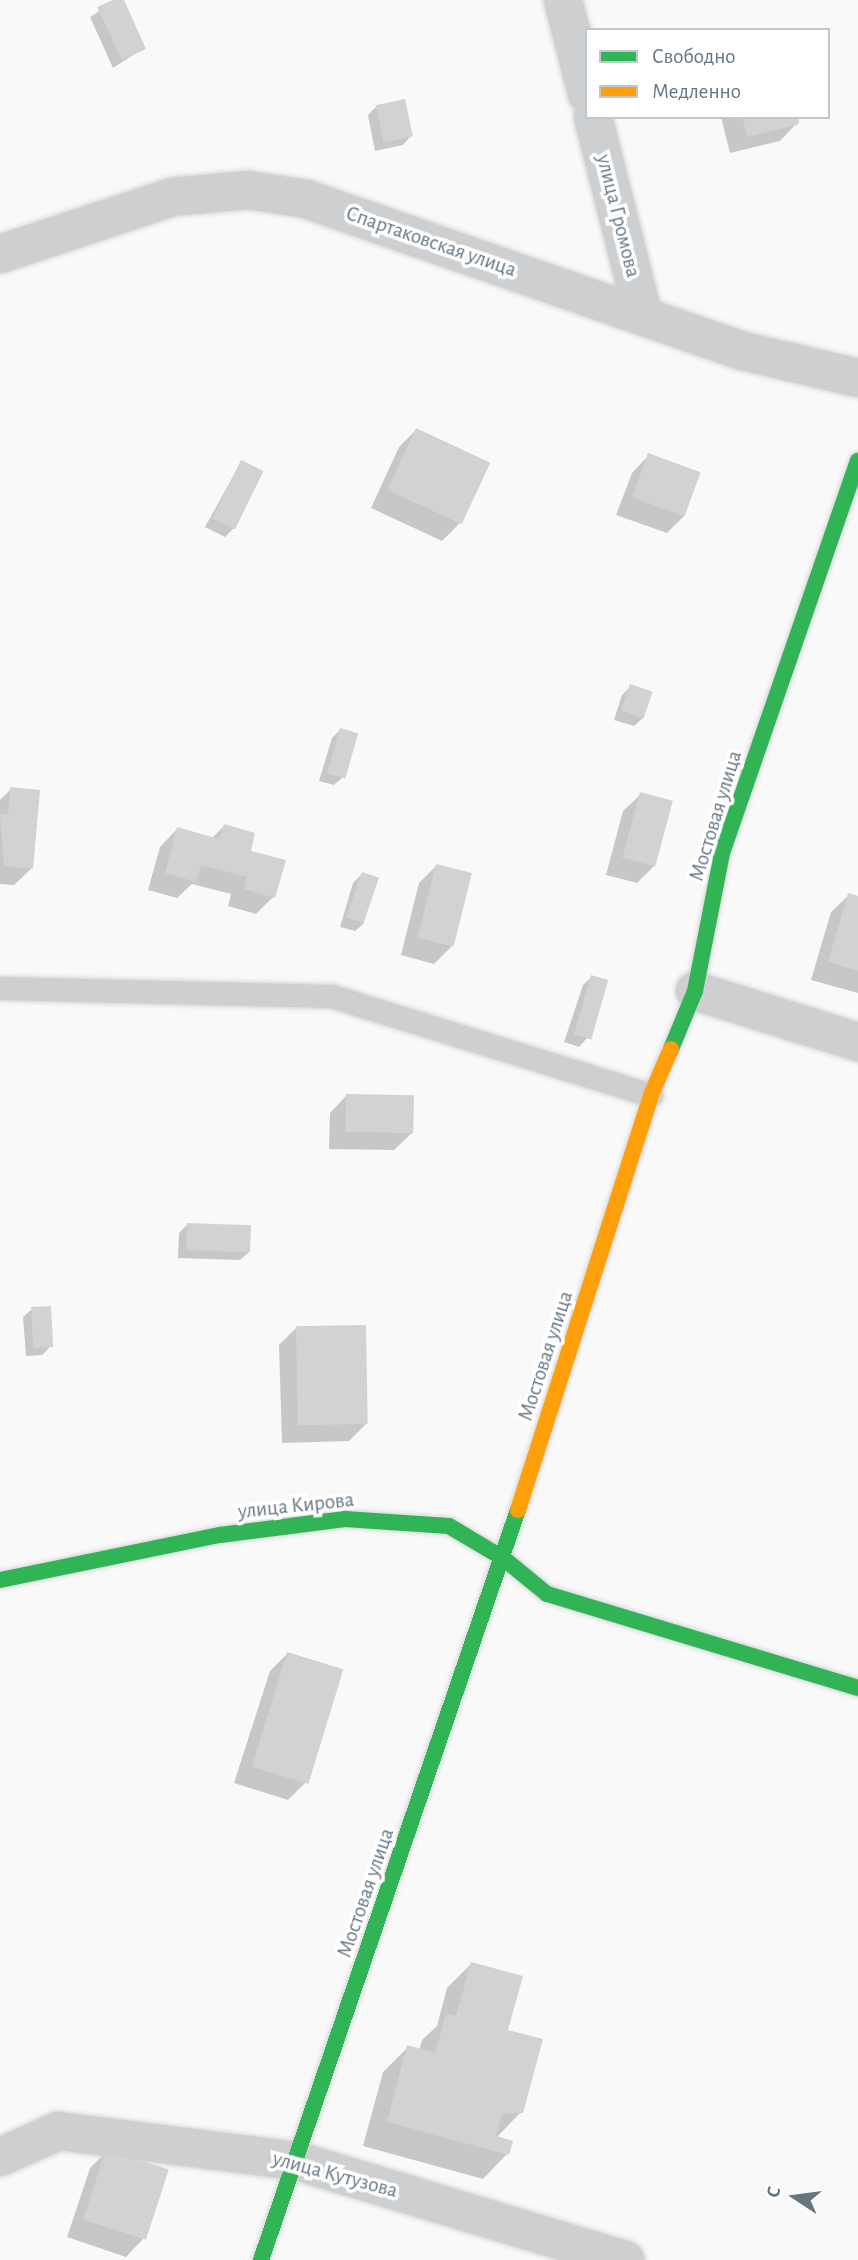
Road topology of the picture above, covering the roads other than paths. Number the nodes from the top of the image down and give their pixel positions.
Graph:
1 (562, 0) edge
2 (585, 86) edge
3 (594, 119) edge
4 (0, 254) edge
5 (643, 314) junction
6 (858, 378) edge
7 (858, 461) edge
8 (0, 988) edge
9 (695, 991) junction
10 (858, 1042) edge
11 (651, 1095) junction
12 (503, 1558) junction
13 (0, 1580) edge
14 (858, 1688) edge
15 (0, 2157) edge
16 (297, 2161) junction
17 (261, 2260) edge
18 (625, 2260) edge

1 - 2 street
3 - 5 street, улица Громова
4 - 5 street, Спартаковская улица
5 - 6 street, Спартаковская улица
7 - 9 street, Мостовая улица
8 - 11 lane
9 - 10 street
9 - 11 street, Мостовая улица
11 - 12 street, Мостовая улица
12 - 13 street, улица Кирова
12 - 14 street, улица Кирова
12 - 16 street, Мостовая улица
15 - 16 street, улица Кутузова
16 - 17 street, Мостовая улица
16 - 18 street, улица Кутузова

